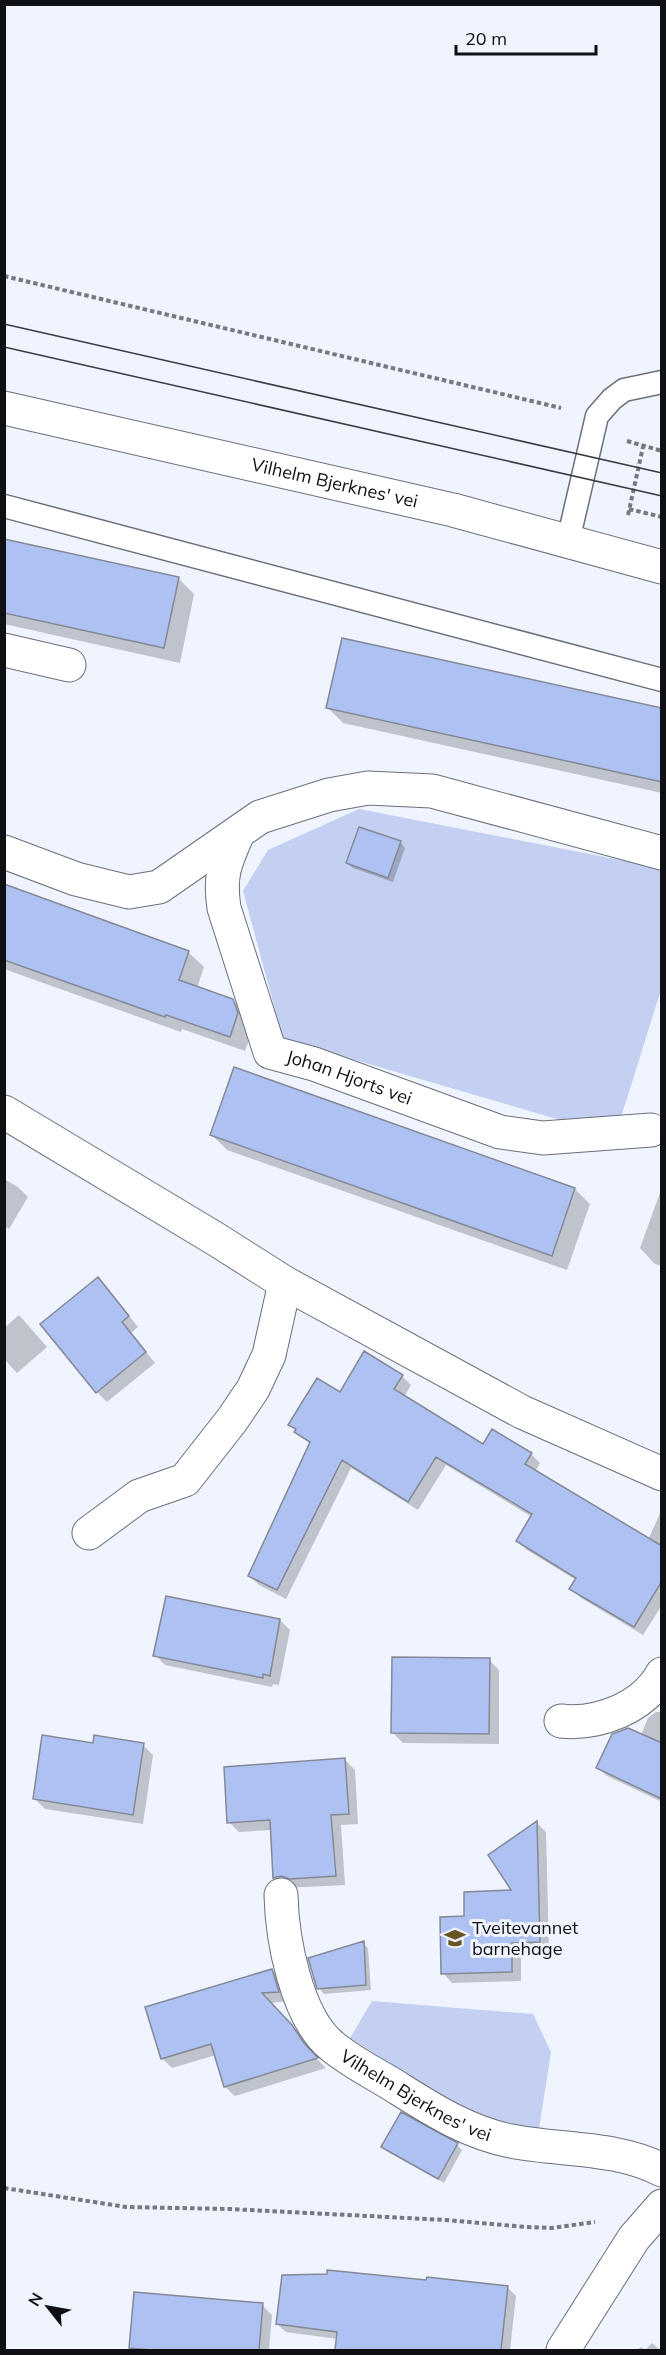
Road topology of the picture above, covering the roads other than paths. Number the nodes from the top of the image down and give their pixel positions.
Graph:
1 (662, 382) edge
2 (4, 408) edge
3 (4, 506) edge
4 (568, 541) junction
5 (662, 567) edge
6 (4, 650) edge
7 (69, 665) dead end
8 (662, 680) edge
9 (237, 833) junction
10 (4, 852) edge
11 (662, 853) edge
12 (4, 1112) edge
13 (651, 1130) dead end
14 (285, 1283) junction
15 (662, 1474) edge
16 (89, 1533) dead end
17 (662, 1674) edge
18 (561, 1721) dead end
19 (281, 1895) dead end
20 (662, 2170) edge
21 (656, 2222) edge
22 (563, 2350) edge

1 - 4 lane
2 - 4 street, Vilhelm Bjerknes' vei
3 - 8 lane
4 - 5 street, Vilhelm Bjerknes' vei
6 - 7 street
9 - 10 street
9 - 11 street
9 - 13 street, Johan Hjorts vei
12 - 14 street
14 - 15 street
14 - 16 street
17 - 18 street
19 - 20 street, Vilhelm Bjerknes' vei
21 - 22 street

